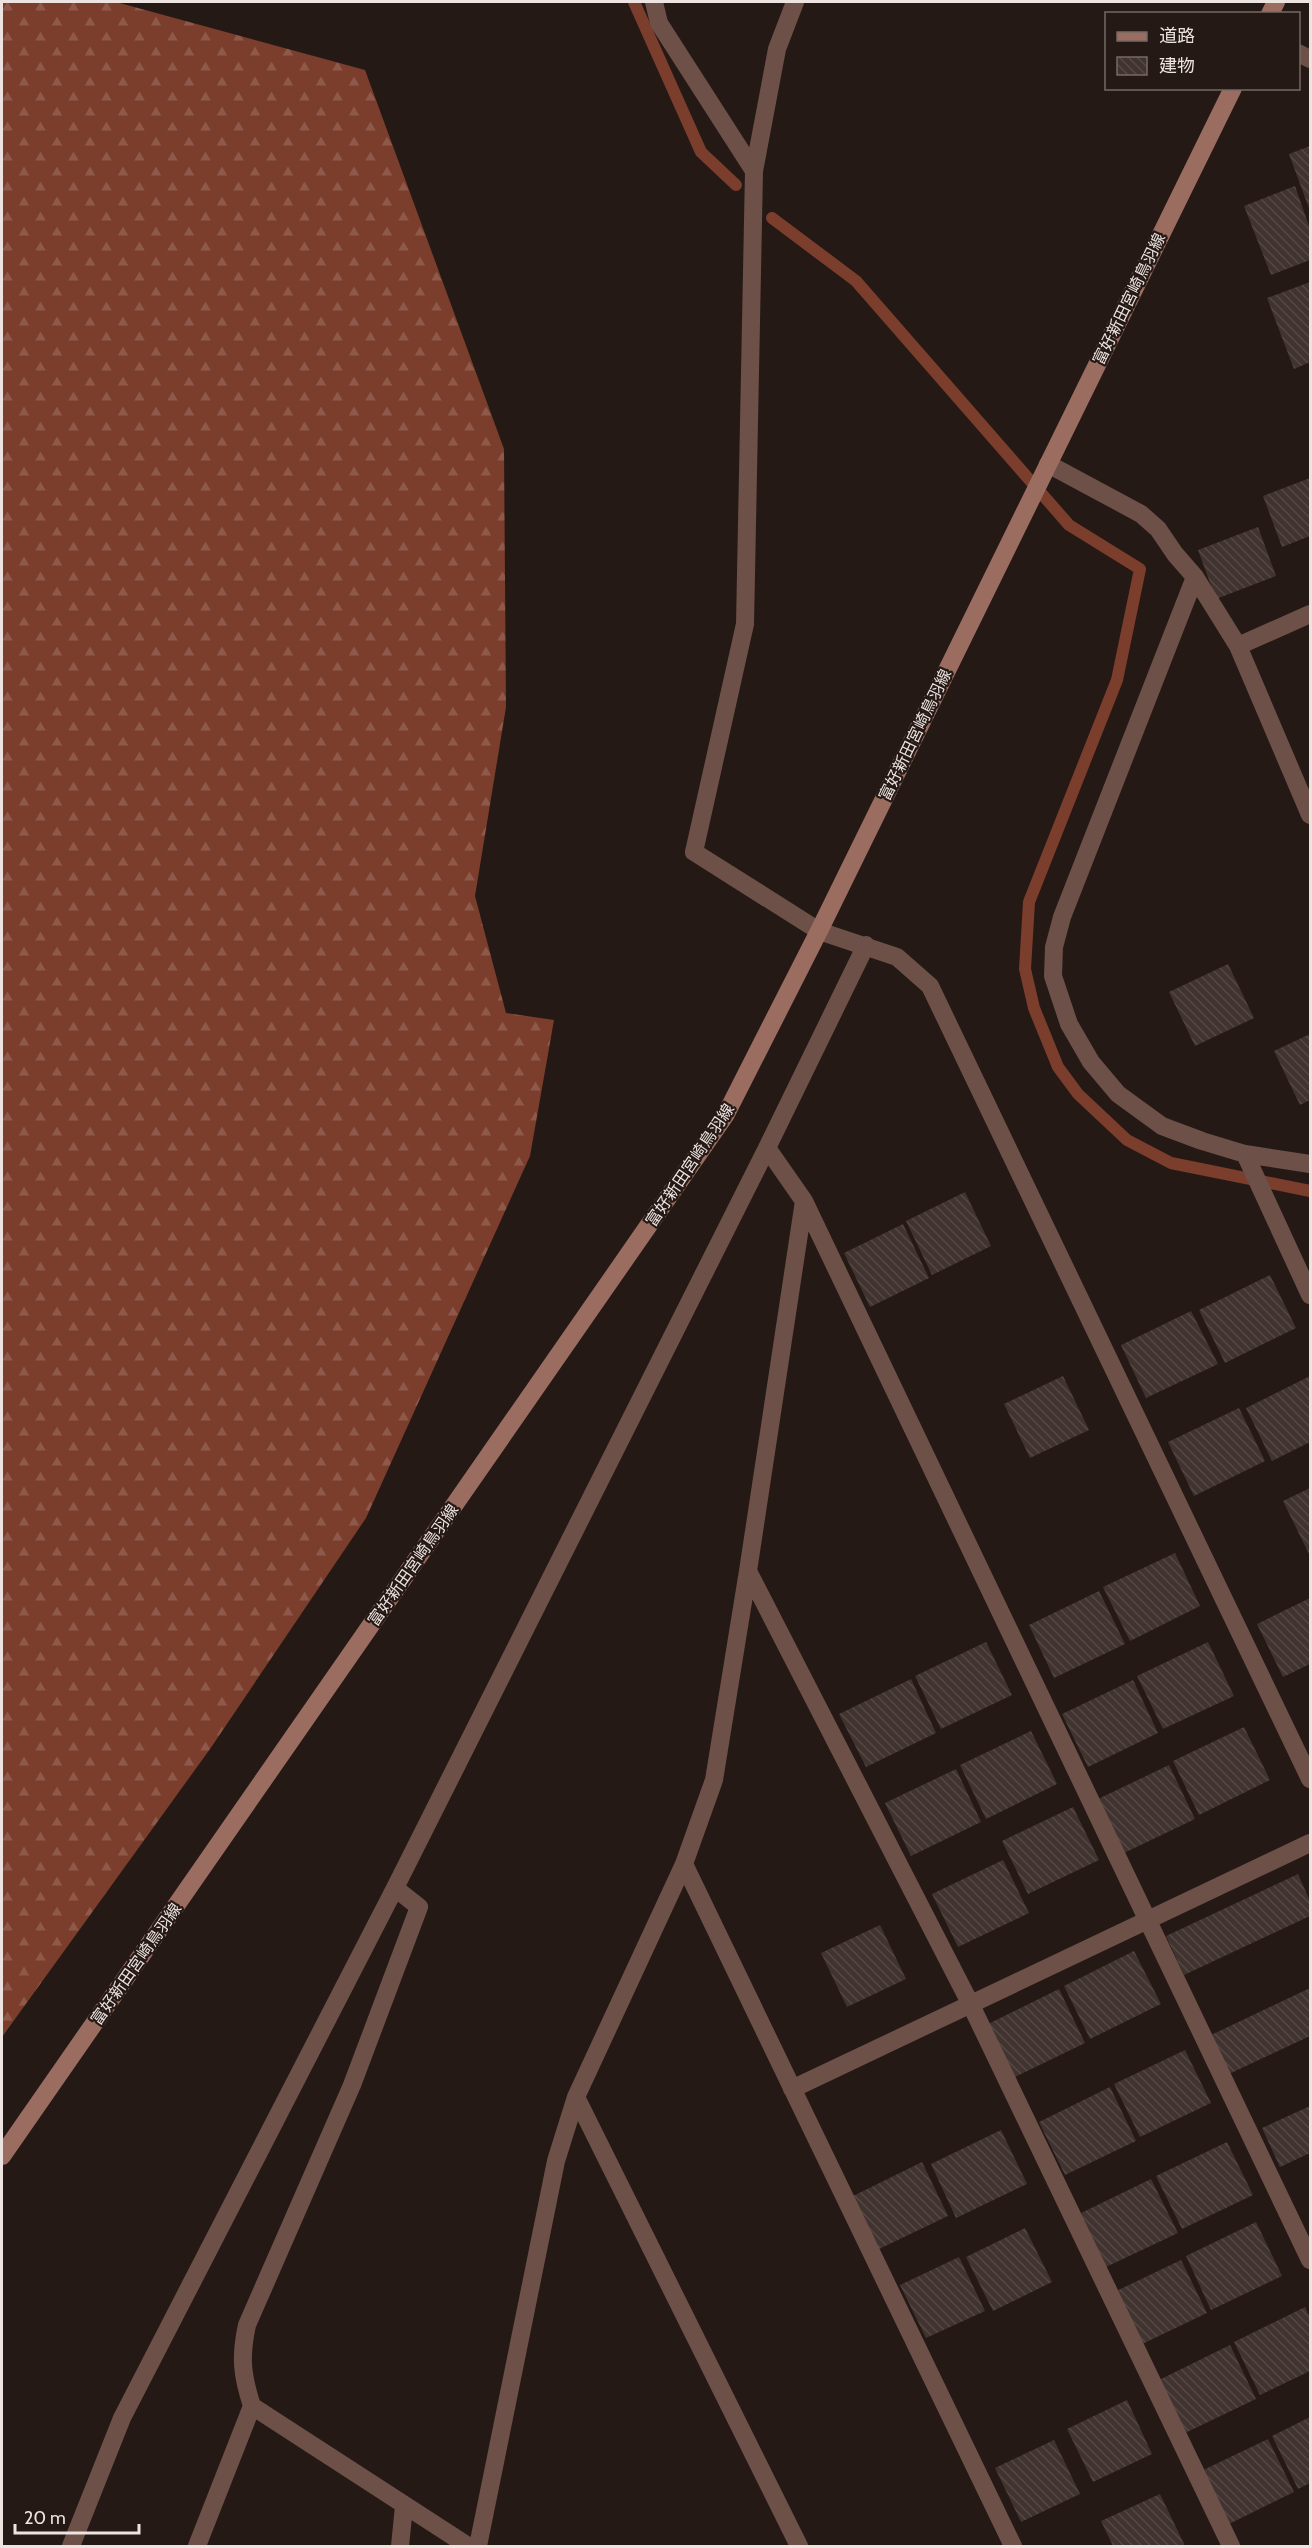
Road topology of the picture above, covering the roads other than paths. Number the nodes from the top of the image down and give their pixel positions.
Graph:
1 (654, 2) edge
2 (795, 2) edge
3 (1232, 90) edge
4 (753, 171) junction
5 (1048, 464) junction
6 (1195, 577) junction
7 (1311, 614) edge
8 (1238, 646) junction
9 (1311, 815) edge
10 (819, 931) junction
11 (866, 945) junction
12 (767, 1148) junction
13 (1248, 1160) junction
14 (1311, 1164) edge
15 (804, 1201) junction
16 (1311, 1295) edge
17 (748, 1571) junction
18 (1311, 1779) edge
19 (1311, 1843) edge
20 (684, 1863) junction
21 (395, 1888) junction
22 (1148, 1920) junction
23 (970, 2003) junction
24 (792, 2089) junction
25 (576, 2097) junction
26 (2, 2156) edge
27 (1311, 2260) edge
28 (252, 2406) junction
29 (404, 2506) junction
30 (71, 2547) edge
31 (196, 2547) edge
32 (400, 2547) edge
33 (468, 2547) edge
34 (478, 2547) edge
35 (799, 2547) edge
36 (1013, 2547) edge
37 (1231, 2547) edge

1 - 4 street
2 - 4 street
3 - 5 main road, 富好新田宮崎鳥羽線
4 - 10 street
5 - 6 street
5 - 10 main road, 富好新田宮崎鳥羽線
6 - 8 street
6 - 13 street
7 - 8 street
8 - 9 street
10 - 11 street
10 - 26 main road, 富好新田宮崎鳥羽線
11 - 12 street
11 - 18 street
12 - 15 street
12 - 21 street
13 - 14 street
13 - 16 street
15 - 17 street
15 - 22 street
17 - 20 street
17 - 23 street
19 - 22 street
20 - 24 street
20 - 25 street
21 - 28 street
21 - 30 street
22 - 23 street
22 - 27 street
23 - 24 street
23 - 37 street
24 - 36 street
25 - 34 street
25 - 35 street
28 - 29 street
28 - 31 street
29 - 32 street
29 - 33 street

